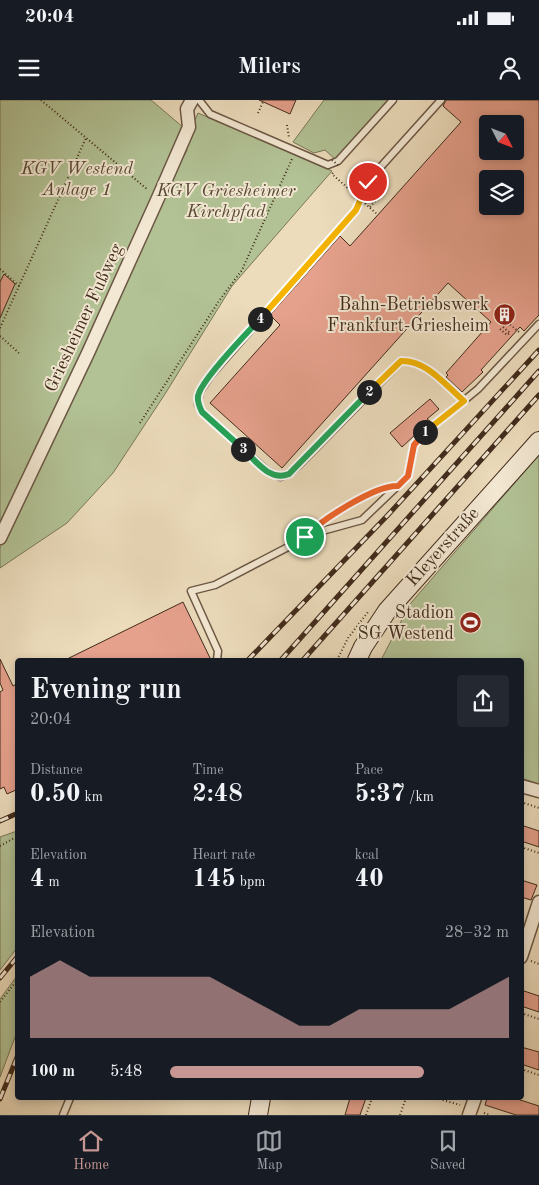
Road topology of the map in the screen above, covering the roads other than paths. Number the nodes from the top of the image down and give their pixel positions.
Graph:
1 (199, 100) edge
2 (393, 100) edge
3 (441, 100) edge
4 (190, 104) edge
5 (539, 324) edge
6 (464, 401) junction
7 (539, 441) edge
8 (0, 538) edge
9 (217, 658) edge
10 (358, 658) edge
11 (524, 787) edge
12 (539, 791) edge
13 (539, 902) edge
14 (524, 948) edge
15 (69, 1100) edge
16 (260, 1100) edge
17 (474, 1100) edge
18 (63, 1115) edge
19 (258, 1115) edge
20 (469, 1115) edge

1 - 2 lane
3 - 6 lane
4 - 8 street, Griesheimer Fußweg
5 - 6 lane
6 - 9 lane
7 - 10 street, Kleyerstraße
11 - 12 street
13 - 14 street
15 - 18 lane
16 - 19 street
17 - 20 street

